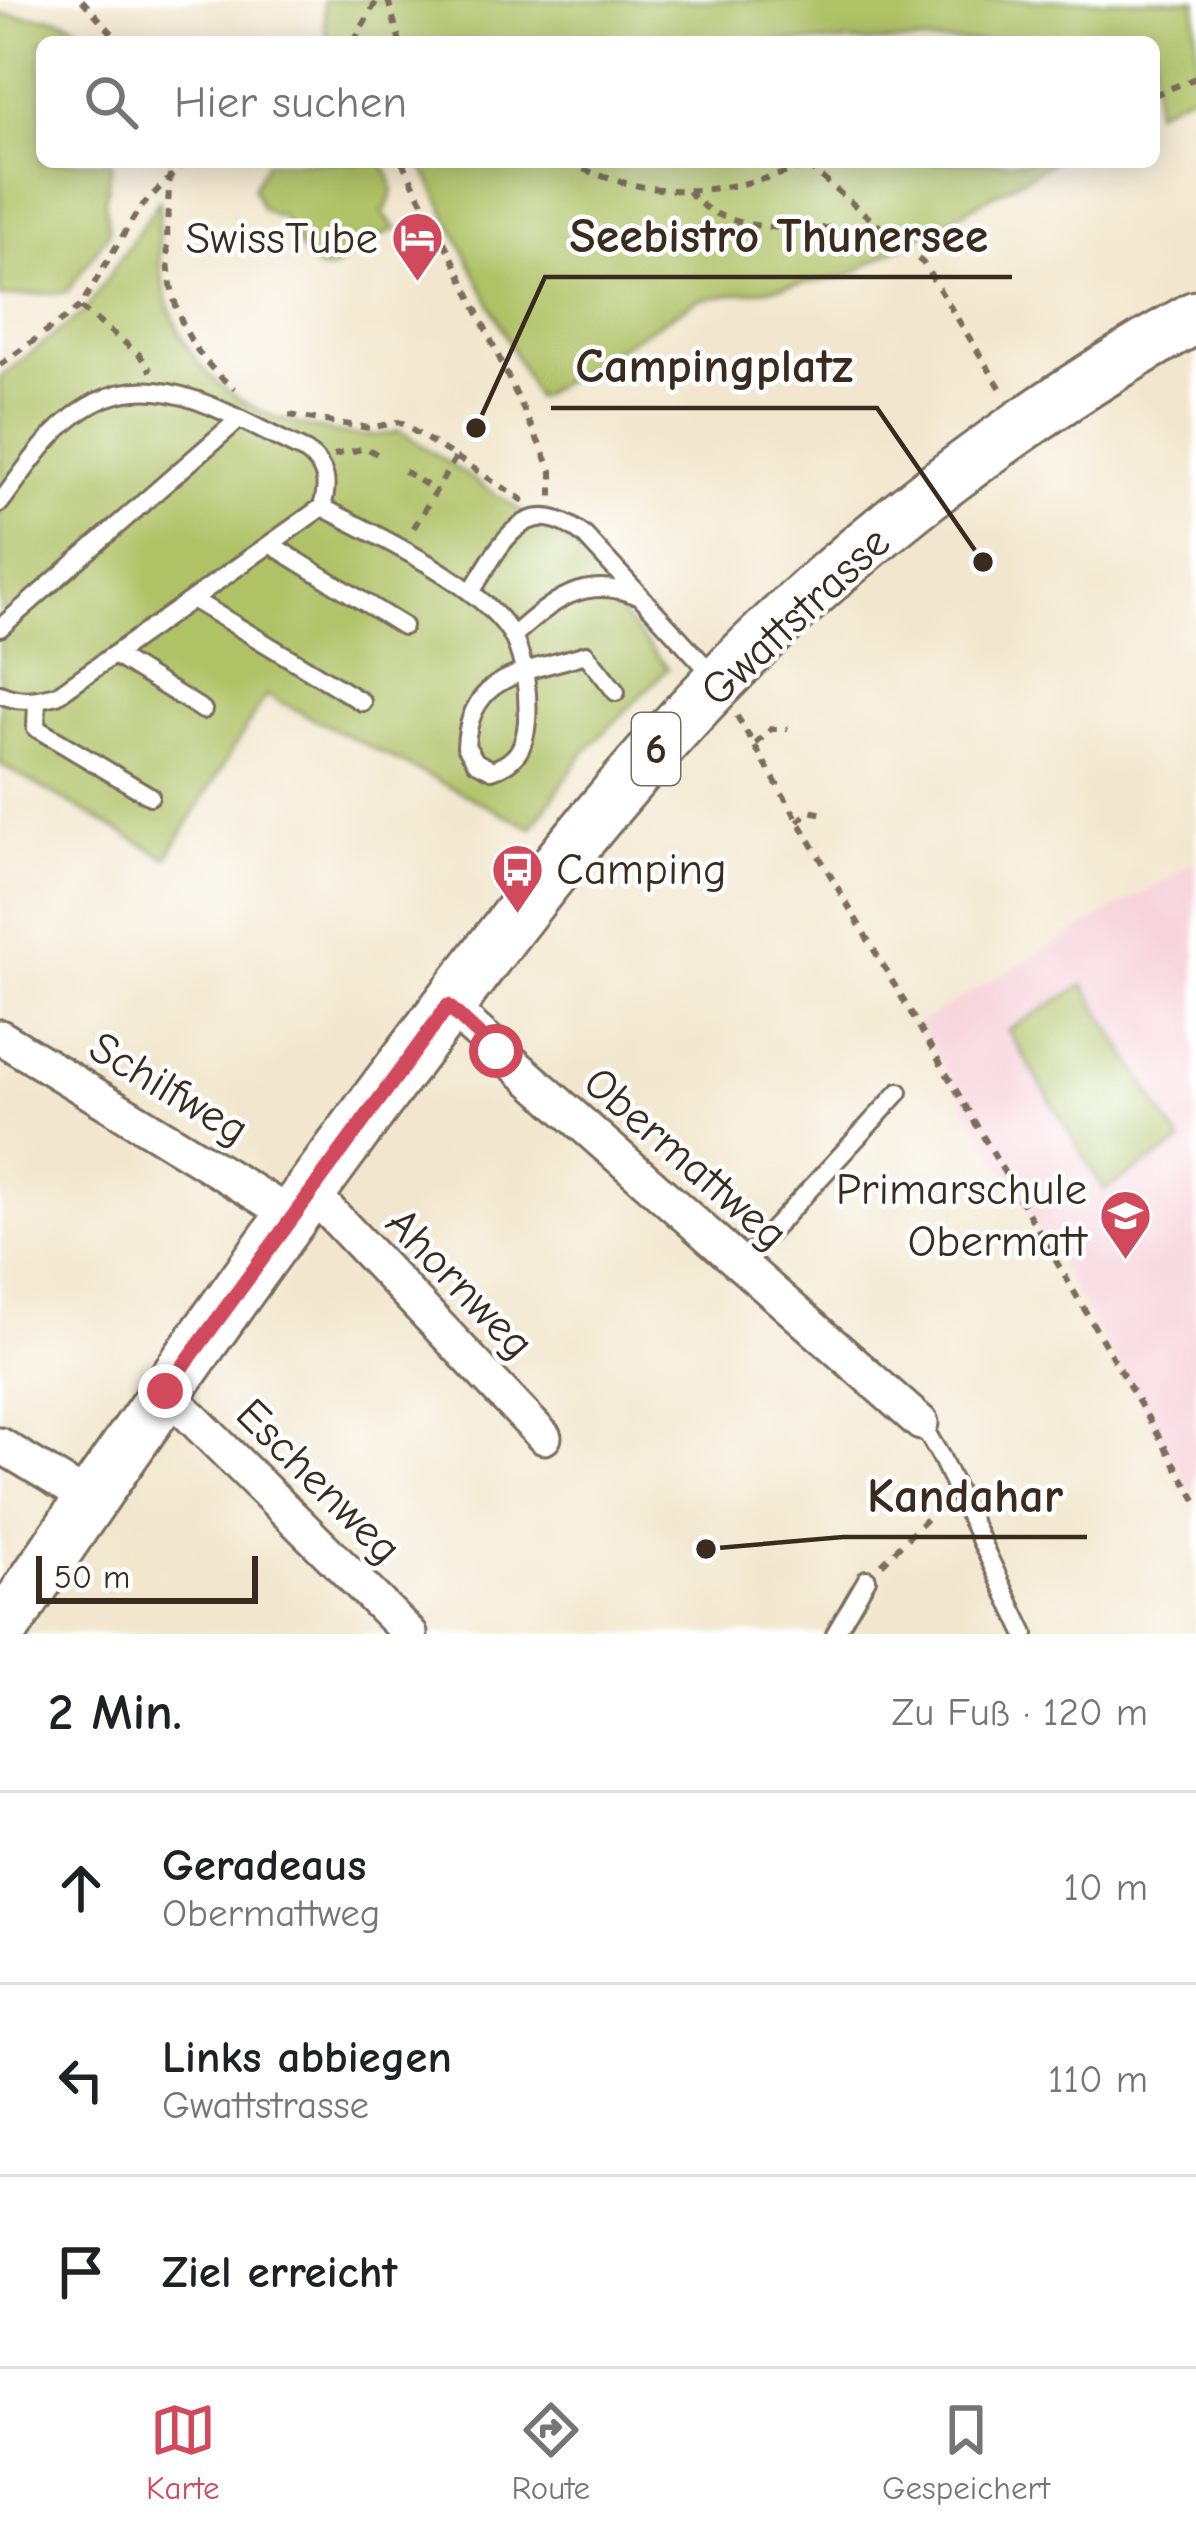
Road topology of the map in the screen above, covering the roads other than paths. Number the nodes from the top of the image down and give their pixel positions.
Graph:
1 (1196, 317) edge
2 (238, 420) junction
3 (0, 503) edge
4 (322, 507) junction
5 (270, 544) junction
6 (471, 592) junction
7 (640, 597) junction
8 (192, 599) junction
9 (403, 626) dead end
10 (0, 628) edge
11 (513, 636) junction
12 (114, 655) junction
13 (524, 674) junction
14 (616, 692) dead end
15 (0, 694) edge
16 (727, 696) junction
17 (37, 700) junction
18 (362, 702) dead end
19 (203, 710) dead end
20 (150, 796) dead end
21 (448, 1006) junction
22 (0, 1037) edge
23 (899, 1092) dead end
24 (301, 1203) junction
25 (740, 1264) junction
26 (165, 1391) junction
27 (920, 1423) joint
28 (544, 1437) dead end
29 (0, 1445) edge
30 (89, 1499) junction
31 (867, 1579) road end
32 (0, 1633) edge
33 (410, 1634) edge
34 (835, 1634) edge
35 (1025, 1634) edge

1 - 16 main road, Gwattstrasse / 6
2 - 3 lane
2 - 4 lane
2 - 10 lane
4 - 5 lane
4 - 6 lane
5 - 8 lane
5 - 9 lane
6 - 7 lane
6 - 11 lane
7 - 11 lane
7 - 16 lane
8 - 12 lane
8 - 18 lane
11 - 13 lane
12 - 17 lane
12 - 19 lane
13 - 13 lane
13 - 14 lane
15 - 17 lane
16 - 21 main road, Gwattstrasse / 6
17 - 20 lane
21 - 24 main road, Gwattstrasse / 6
21 - 25 street, Obermattweg
22 - 24 street, Schilfweg
23 - 25 lane
24 - 26 main road, Gwattstrasse / 6
24 - 28 street, Ahornweg
25 - 27 street, Obermattweg
26 - 30 main road, Gwattstrasse / 6
26 - 33 street, Eschenweg
27 - 35 lane
29 - 30 street
30 - 32 main road, Gwattstrasse / 6
31 - 34 lane

